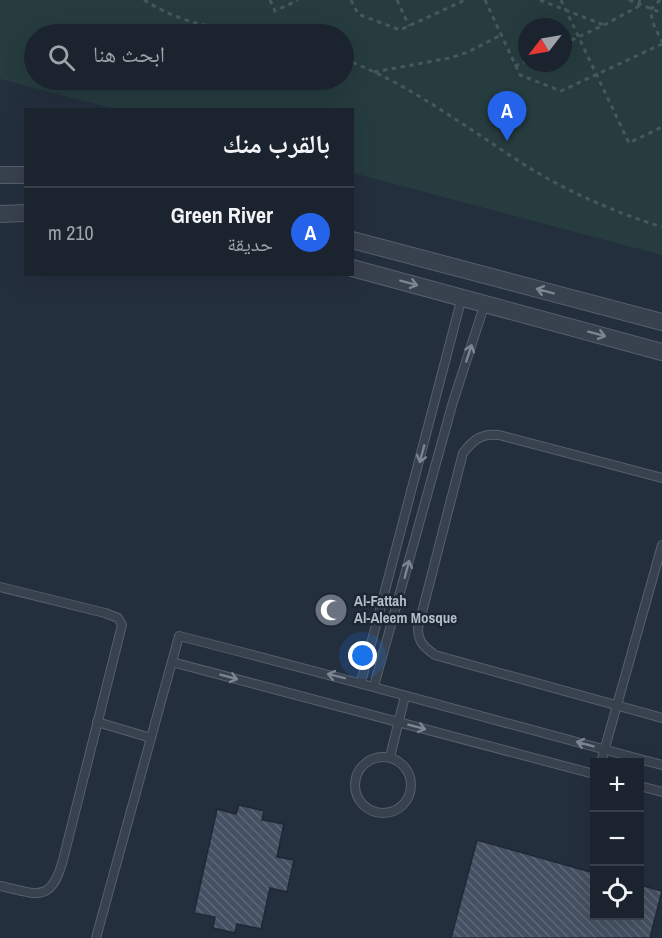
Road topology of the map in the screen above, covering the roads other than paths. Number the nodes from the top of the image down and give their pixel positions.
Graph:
1 (0, 175) edge
2 (24, 175) edge
3 (24, 213) edge
4 (0, 214) edge
5 (354, 241) edge
6 (354, 269) edge
7 (462, 297) junction
8 (485, 303) junction
9 (662, 322) edge
10 (662, 352) edge
11 (662, 478) edge
12 (662, 545) edge
13 (0, 587) edge
14 (172, 662) junction
15 (361, 682) junction
16 (374, 686) junction
17 (405, 696) junction
18 (617, 705) junction
19 (662, 718) edge
20 (97, 722) junction
21 (399, 723) junction
22 (151, 738) junction
23 (604, 749) junction
24 (390, 757) junction
25 (602, 758) edge
26 (662, 765) edge
27 (590, 773) edge
28 (644, 787) edge
29 (662, 792) edge
30 (0, 886) edge
31 (96, 938) edge

1 - 2 street
3 - 4 street
9 -> 5 street
6 -> 7 street
7 - 8 street
7 -> 15 lane
8 -> 10 street
16 -> 8 lane
11 - 18 lane
12 - 18 lane
13 - 20 lane
15 -> 14 lane
14 -> 21 lane
14 - 22 lane
15 - 16 lane
16 - 17 lane
17 - 21 lane
23 -> 17 lane
18 - 19 lane
18 - 23 lane
20 - 22 lane
20 - 30 lane
21 - 24 lane
21 -> 27 lane
22 - 31 lane
23 - 25 lane
23 - 26 lane
24 - 24 lane
28 - 29 lane

